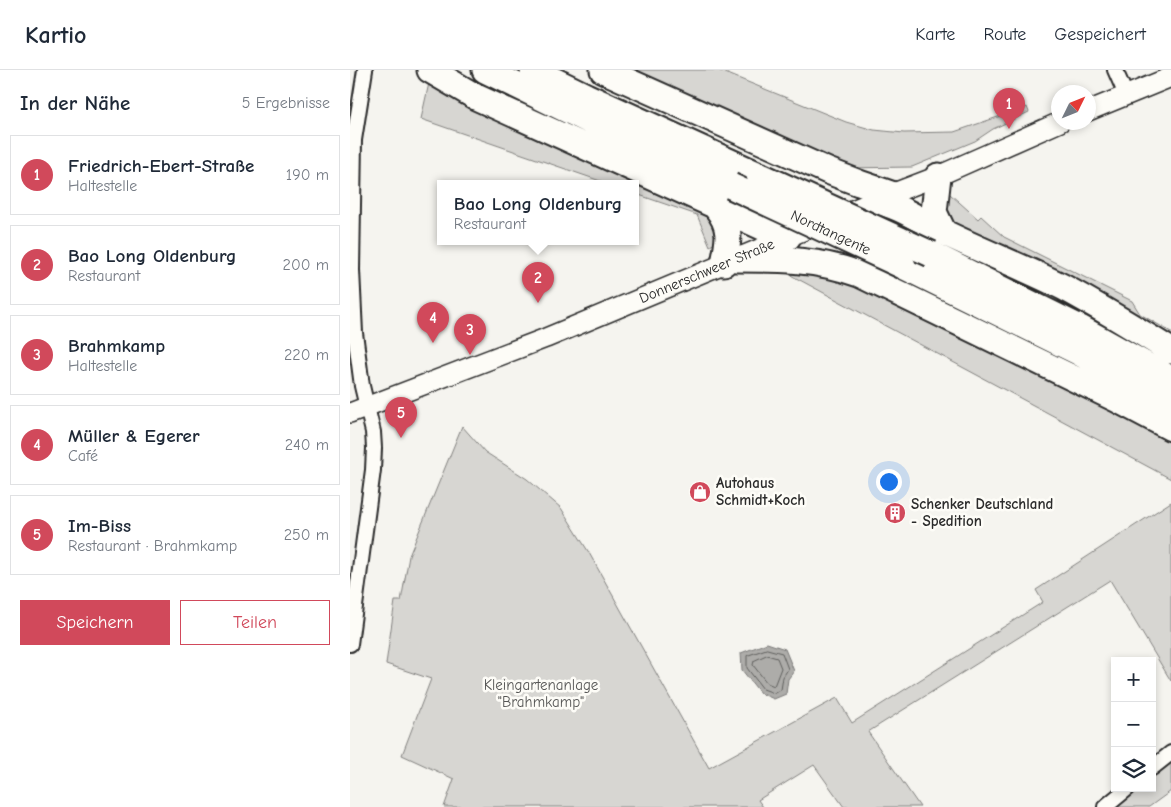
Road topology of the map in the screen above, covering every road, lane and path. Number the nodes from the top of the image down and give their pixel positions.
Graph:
1 (365, 70) edge
2 (430, 70) edge
3 (485, 70) edge
4 (533, 70) edge
5 (603, 70) edge
6 (1115, 70) edge
7 (1171, 77) edge
8 (1126, 95) junction
9 (354, 106) edge
10 (1096, 108) edge
11 (1051, 126) edge
12 (828, 171) junction
13 (938, 176) junction
14 (882, 197) junction
15 (716, 207) junction
16 (836, 218) junction
17 (944, 233) junction
18 (788, 237) junction
19 (730, 261) junction
20 (839, 267) junction
21 (1171, 351) edge
22 (1171, 379) edge
23 (1171, 404) edge
24 (358, 410) edge
25 (1171, 428) edge
26 (350, 644) edge
27 (1171, 753) edge
28 (1156, 765) edge
29 (1123, 792) edge
30 (1105, 807) edge

1 - 9 street
2 - 15 highway
3 - 23 highway, Nordtangente, bridge
4 - 22 highway, Nordtangente, bridge
5 - 12 highway
6 - 8 street
7 - 8 main road
8 - 10 main road
9 - 24 street
11 - 13 main road, Donnerschweer Straße
12 - 14 highway
12 - 16 highway
13 - 14 main road, Donnerschweer Straße
13 - 17 highway
14 - 16 main road, Donnerschweer Straße
14 - 17 highway
15 - 18 highway
15 - 19 highway
16 - 18 main road, Donnerschweer Straße
16 - 20 highway
17 - 21 highway
18 - 19 main road, Donnerschweer Straße
19 - 20 highway
19 - 24 main road, Donnerschweer Straße
20 - 25 highway
24 - 26 street
27 - 28 street
29 - 30 street

